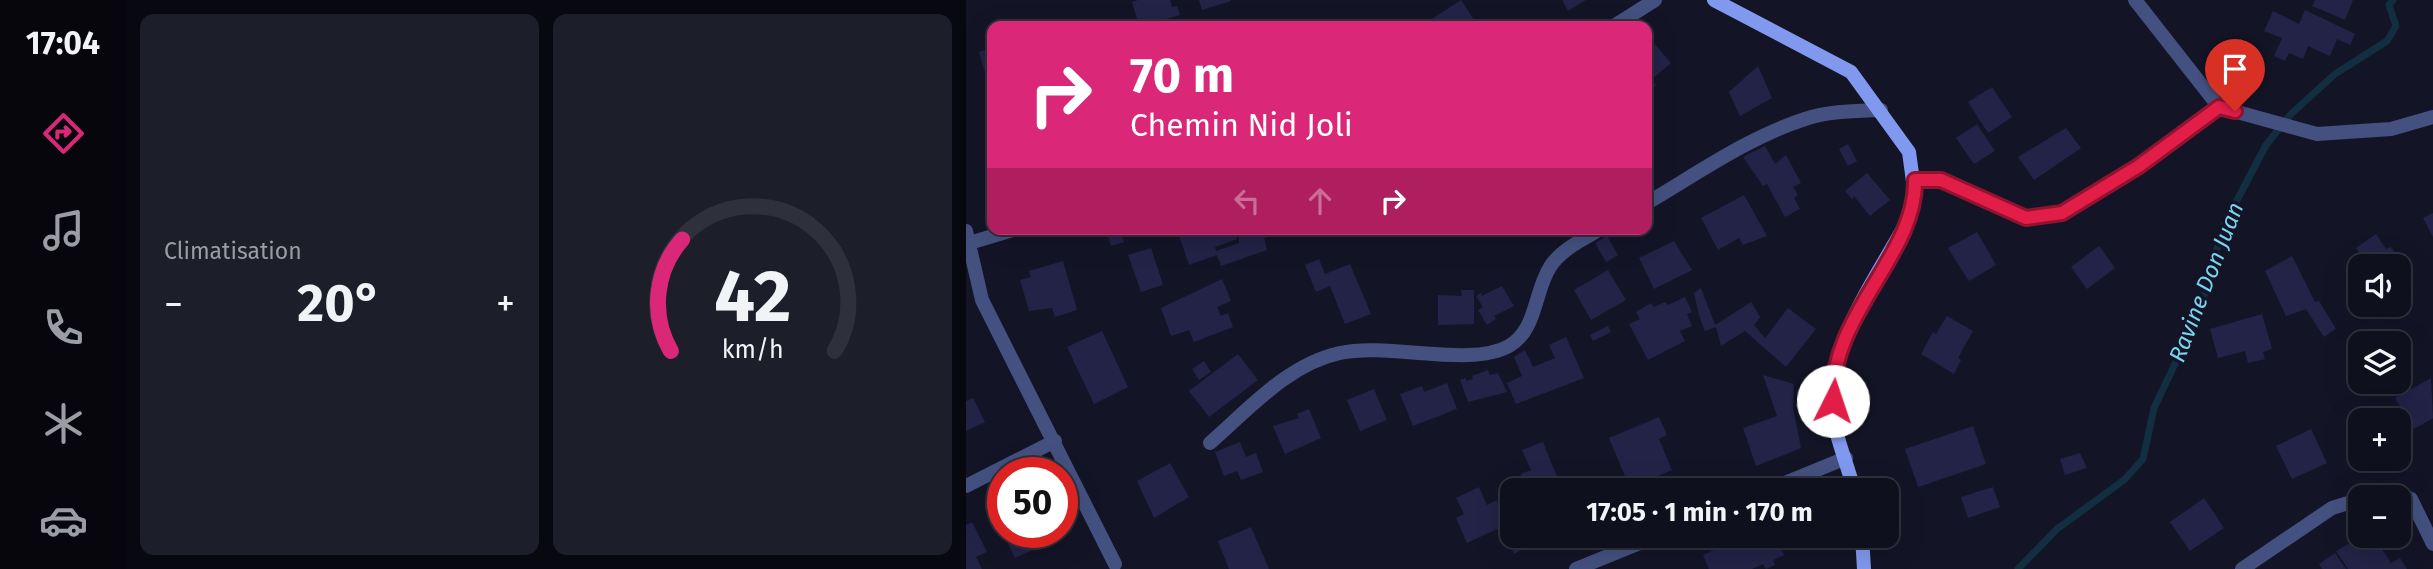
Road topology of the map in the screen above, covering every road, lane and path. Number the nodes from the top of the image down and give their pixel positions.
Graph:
1 (1655, 0) edge
2 (1714, 0) edge
3 (2135, 0) edge
4 (1622, 21) edge
5 (2219, 107) junction
6 (1881, 110) junction
7 (2433, 117) edge
8 (1915, 180) junction
9 (1652, 199) edge
10 (989, 235) edge
11 (1590, 235) edge
12 (967, 240) edge
13 (1055, 440) junction
14 (1210, 443) dead end
15 (1846, 458) junction
16 (1797, 478) edge
17 (1851, 478) edge
18 (966, 486) edge
19 (2411, 501) edge
20 (2348, 503) edge
21 (2433, 544) edge
22 (1628, 548) edge
23 (1863, 548) edge
24 (1117, 567) edge
25 (1576, 569) edge
26 (1864, 569) edge
27 (2242, 569) edge

1 - 4 street
2 - 6 main road
3 - 5 street
5 - 7 street
5 - 8 street
6 - 8 main road
6 - 9 street
8 - 15 main road
10 - 12 street
11 - 14 street
12 - 13 street
13 - 18 street
13 - 24 street
15 - 16 street
15 - 17 main road
19 - 21 street
20 - 27 street
22 - 25 street
23 - 26 main road

